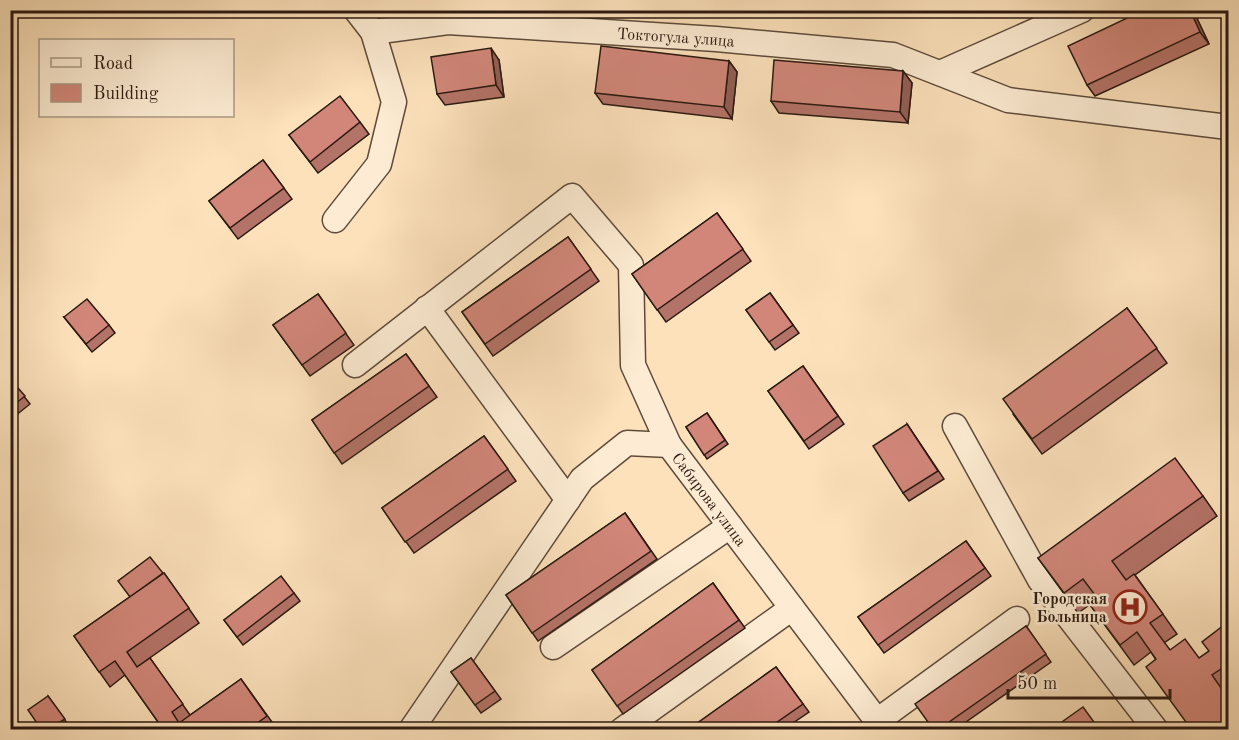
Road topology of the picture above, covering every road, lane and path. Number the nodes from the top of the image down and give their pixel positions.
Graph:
1 (356, 10) edge
2 (1082, 10) edge
3 (372, 32) junction
4 (940, 74) junction
5 (1228, 127) edge
6 (334, 220) dead end
7 (427, 308) junction
8 (355, 364) dead end
9 (955, 426) dead end
10 (669, 445) junction
11 (568, 500) junction
12 (730, 526) junction
13 (792, 608) junction
14 (1017, 619) dead end
15 (553, 647) dead end
16 (880, 725) edge
17 (411, 729) edge
18 (622, 729) edge
19 (1156, 729) edge

1 - 3 street
2 - 4 street
3 - 4 street, Токтогула улица
3 - 6 street
4 - 5 street, Токтогула улица
7 - 8 street
7 - 10 street
7 - 11 street
9 - 19 street
10 - 11 street, Сабирова улица
10 - 12 street, Сабирова улица
11 - 17 street, Сабирова улица
12 - 13 street, Сабирова улица
12 - 15 street
13 - 16 street, Сабирова улица
13 - 18 street
14 - 16 street

